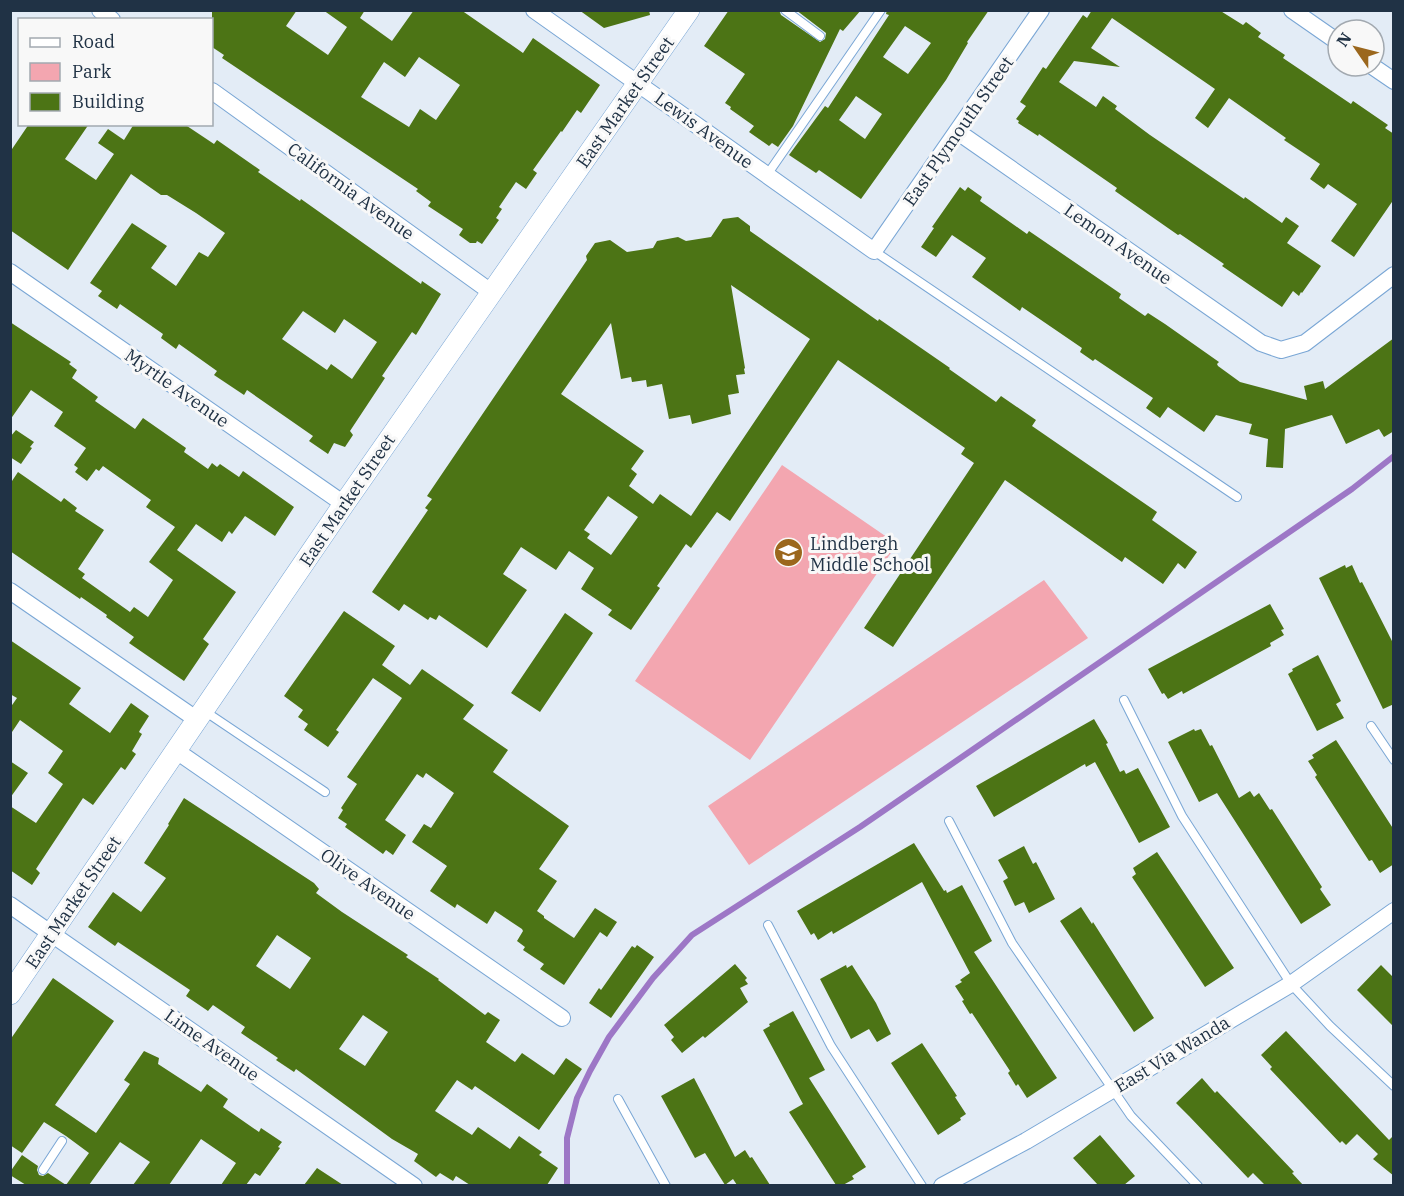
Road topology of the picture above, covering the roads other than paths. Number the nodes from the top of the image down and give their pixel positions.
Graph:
1 (534, 10) edge
2 (689, 10) edge
3 (785, 10) edge
4 (881, 10) edge
5 (1041, 10) edge
6 (1292, 10) edge
7 (1326, 34) edge
8 (820, 36) dead end
9 (638, 83) junction
10 (213, 92) edge
11 (958, 132) junction
12 (766, 175) junction
13 (874, 251) junction
14 (10, 272) edge
15 (1394, 275) edge
16 (491, 292) junction
17 (1237, 497) dead end
18 (344, 504) junction
19 (10, 591) edge
20 (1124, 700) dead end
21 (200, 714) junction
22 (1371, 726) dead end
23 (175, 750) junction
24 (1394, 760) edge
25 (325, 792) dead end
26 (949, 821) dead end
27 (10, 905) edge
28 (1394, 911) edge
29 (768, 925) dead end
30 (51, 934) junction
31 (1291, 984) junction
32 (10, 994) edge
33 (562, 1018) dead end
34 (1394, 1086) edge
35 (1113, 1089) junction
36 (618, 1099) dead end
37 (62, 1142) dead end
38 (43, 1170) dead end
39 (414, 1185) edge
40 (666, 1185) edge
41 (922, 1185) edge
42 (942, 1185) edge
43 (1198, 1185) edge

1 - 9 street, Lewis Avenue
2 - 9 street, East Market Street
3 - 8 lane
4 - 12 lane
5 - 11 street, East Plymouth Street
6 - 7 street
9 - 12 street, Lewis Avenue
9 - 16 street, East Market Street
10 - 16 street, California Avenue
11 - 13 street, East Plymouth Street
11 - 15 street, Lemon Avenue
12 - 13 street, Lewis Avenue
13 - 17 lane
14 - 18 street, Myrtle Avenue
16 - 18 street, East Market Street
18 - 21 street, East Market Street
19 - 21 street
20 - 31 lane
21 - 23 street, East Market Street
21 - 25 lane
22 - 24 lane
23 - 30 street, East Market Street
23 - 33 street, Olive Avenue
26 - 35 lane
27 - 30 street, Lime Avenue
28 - 31 street, East Via Wanda
29 - 41 lane
30 - 32 street, East Market Street
30 - 39 street, Lime Avenue
31 - 34 lane
31 - 35 street, East Via Wanda
35 - 42 street, East Via Wanda
35 - 43 lane
36 - 40 lane
37 - 38 lane

